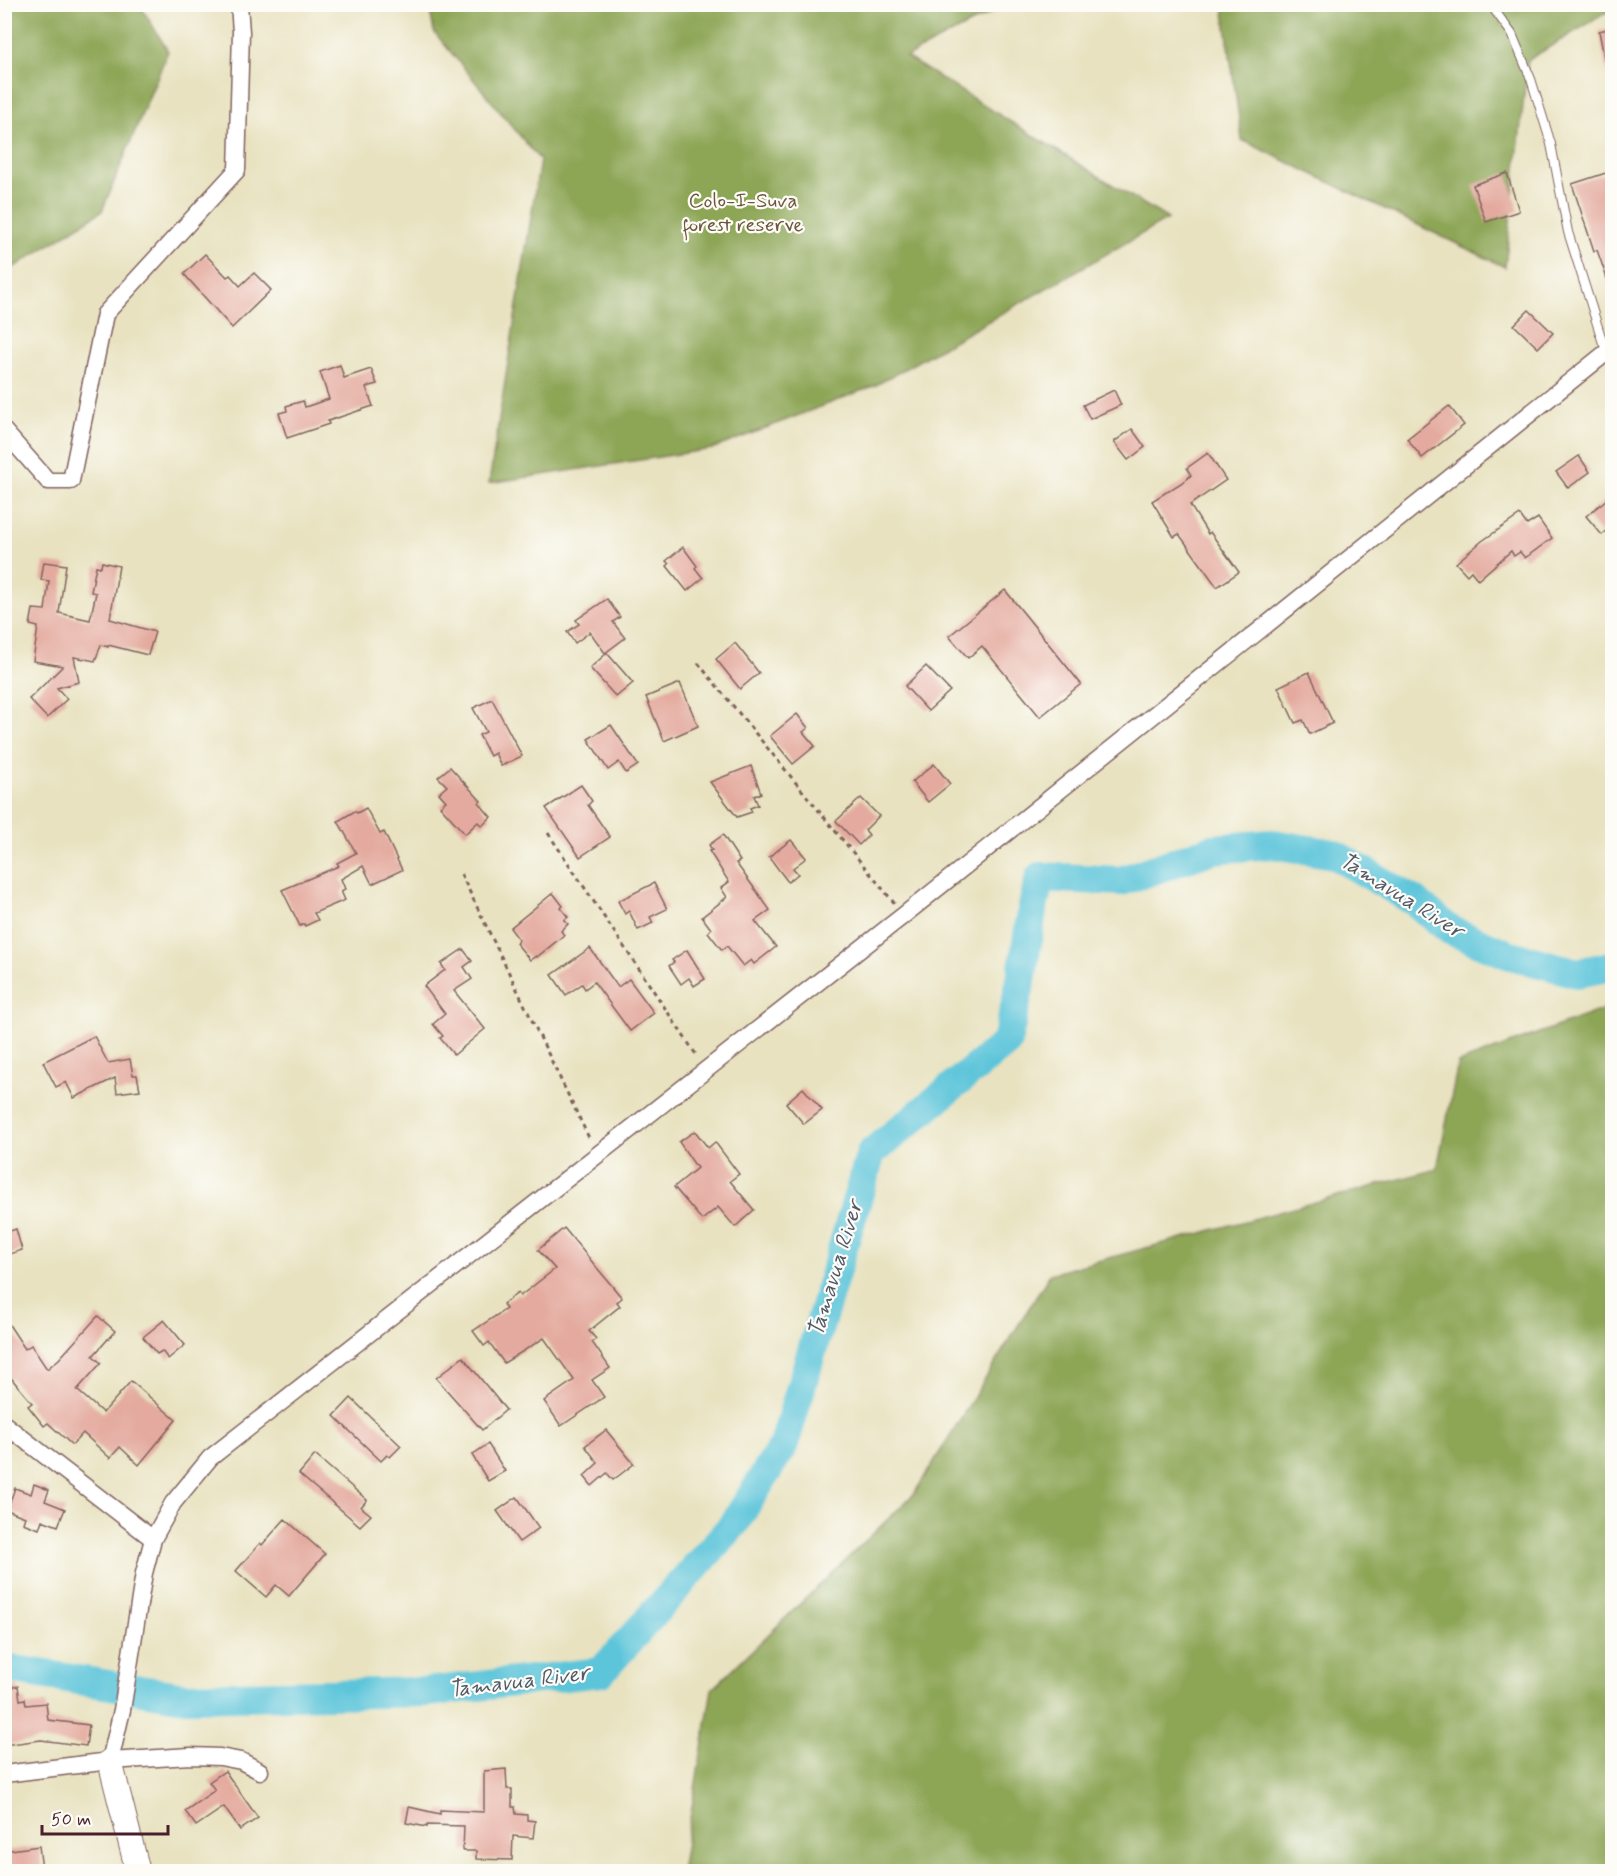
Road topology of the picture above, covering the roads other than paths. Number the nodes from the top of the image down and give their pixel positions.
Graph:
1 (239, 4) edge
2 (1490, 4) edge
3 (1611, 350) edge
4 (4, 431) edge
5 (4, 1424) edge
6 (153, 1539) junction
7 (110, 1761) junction
8 (260, 1771) dead end
9 (4, 1774) edge
10 (138, 1872) edge

1 - 4 street
2 - 3 lane
3 - 6 street
5 - 6 street
6 - 7 street
7 - 8 street
7 - 9 street
7 - 10 street

